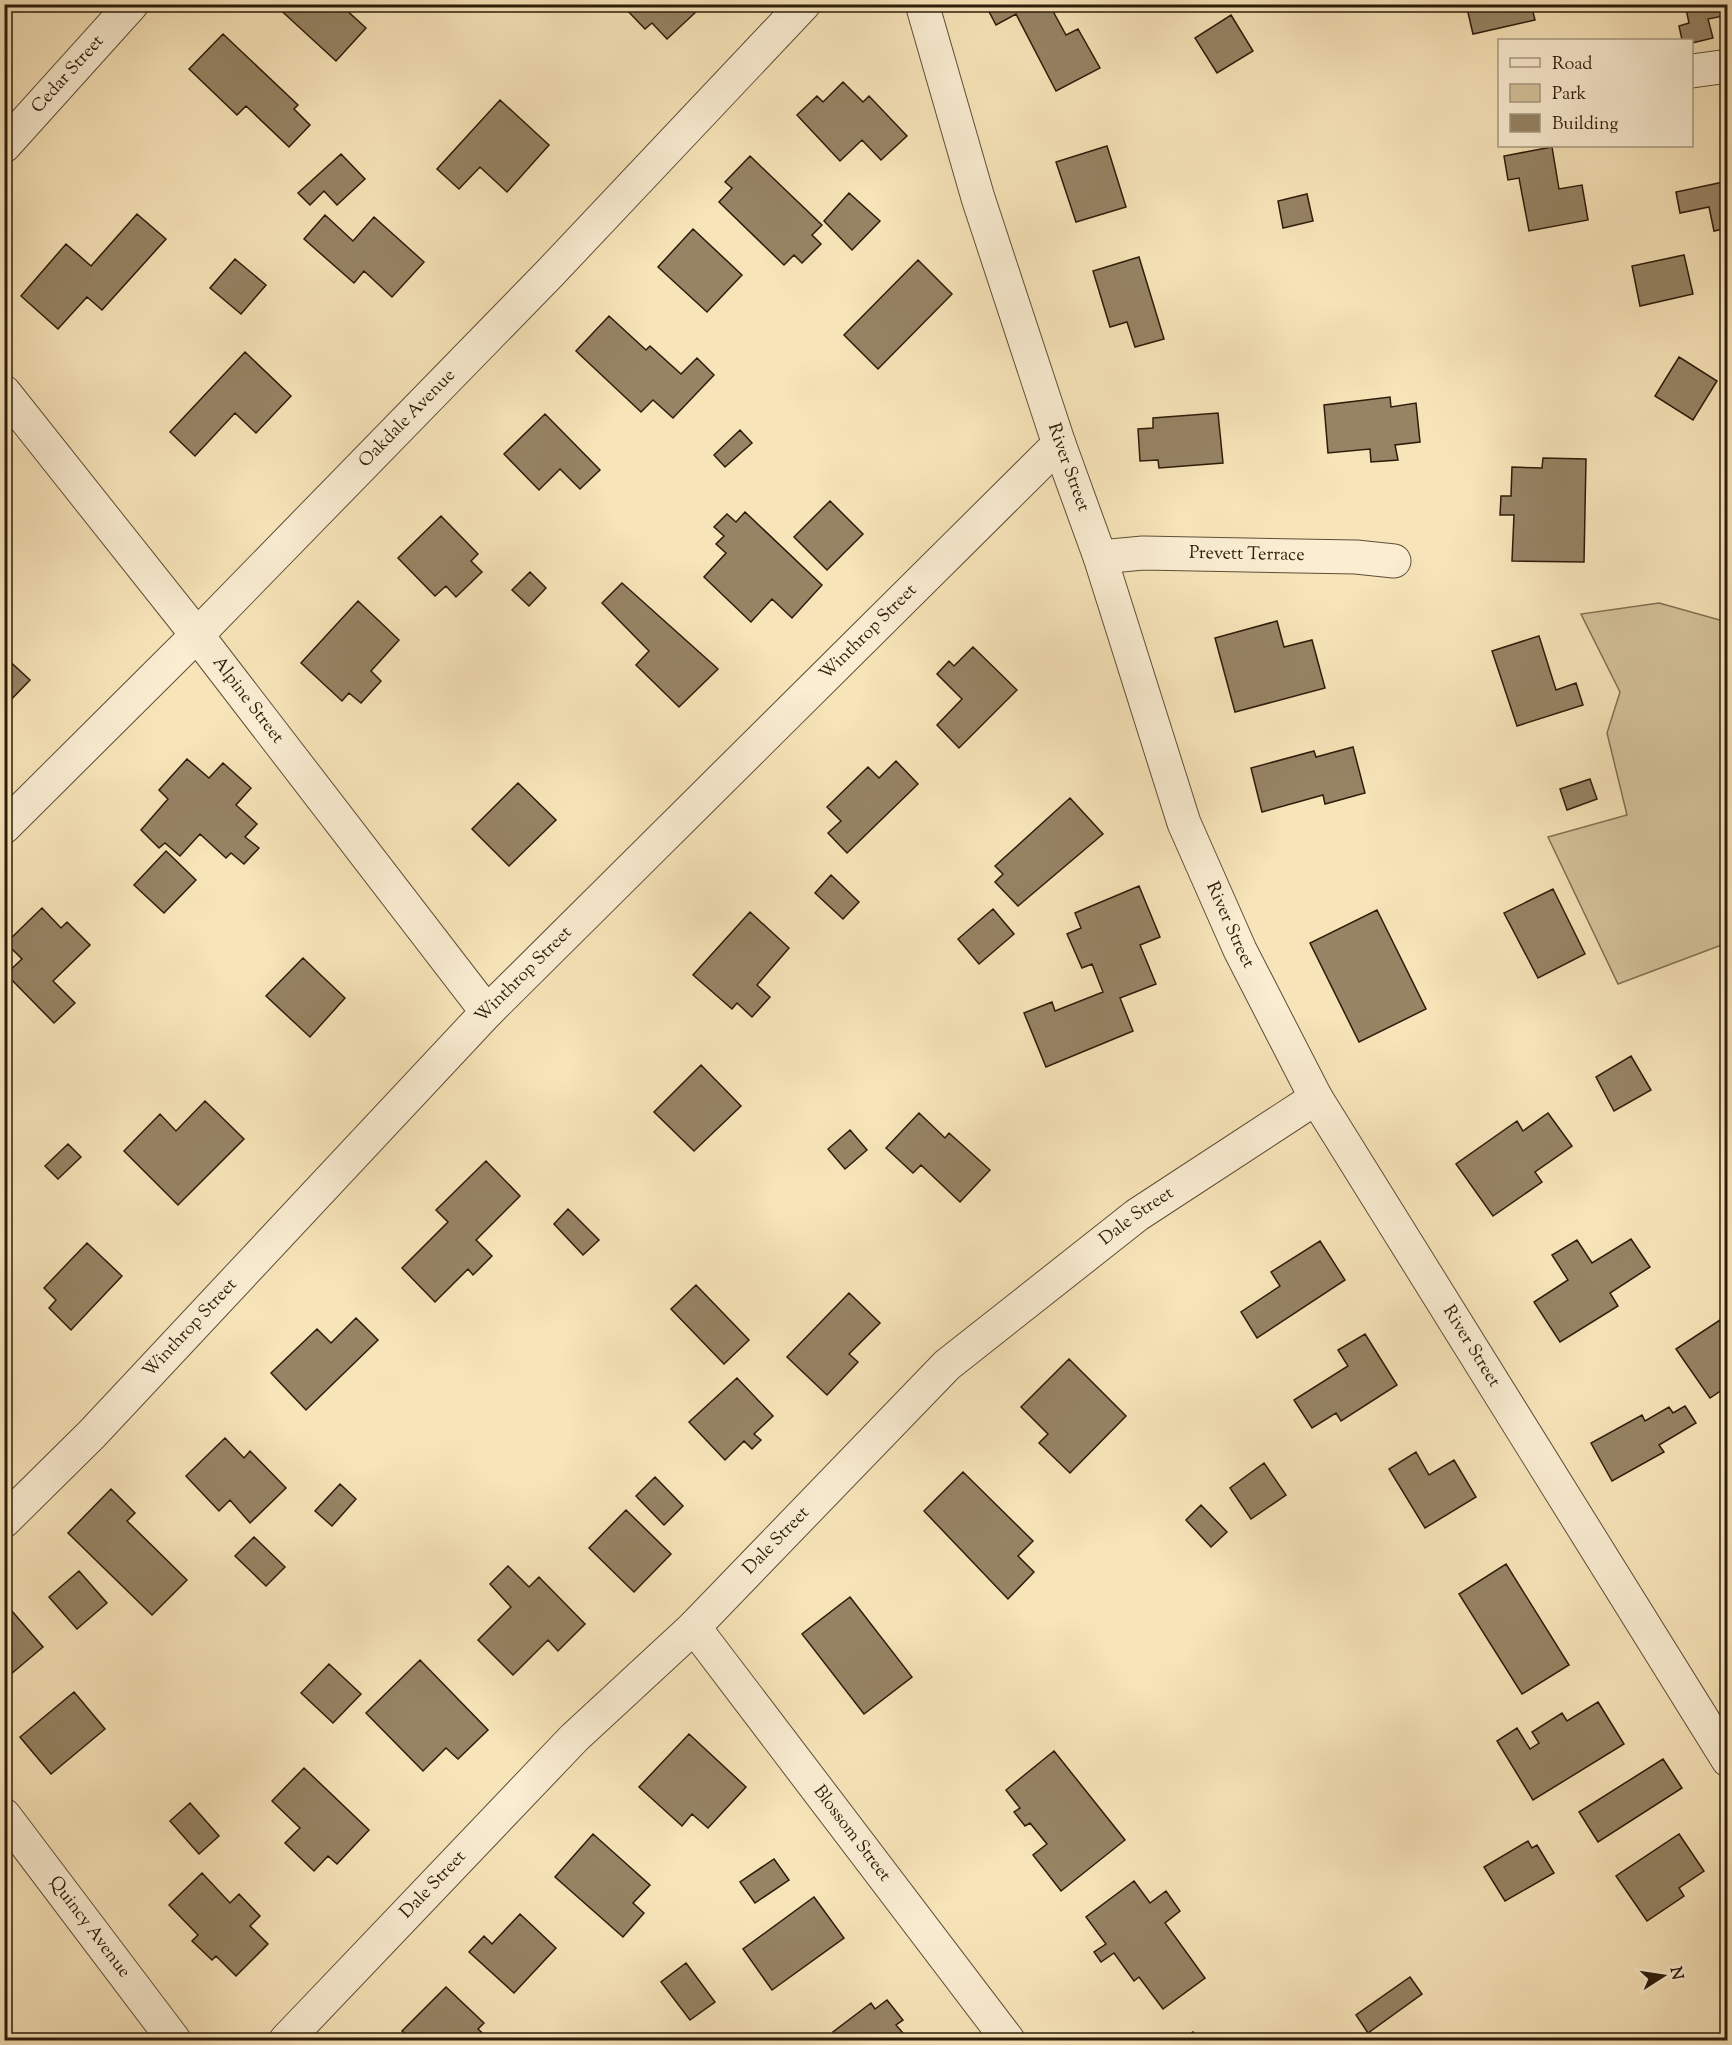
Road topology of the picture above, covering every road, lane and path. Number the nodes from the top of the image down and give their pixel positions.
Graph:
1 (132, 4) edge
2 (804, 4) edge
3 (922, 4) edge
4 (1728, 66) edge
5 (1693, 71) edge
6 (4, 146) edge
7 (4, 392) edge
8 (1059, 444) junction
9 (1100, 558) junction
10 (1394, 561) dead end
11 (197, 635) junction
12 (4, 827) edge
13 (487, 1012) junction
14 (1317, 1098) junction
15 (4, 1521) edge
16 (694, 1627) junction
17 (1728, 1760) edge
18 (4, 1815) edge
19 (174, 2040) edge
20 (286, 2040) edge
21 (1008, 2040) edge

1 - 6 street, Cedar Street
2 - 11 street, Oakdale Avenue
3 - 8 street, River Street
4 - 5 street
7 - 11 street, Alpine Street
8 - 9 street, River Street
8 - 13 street, Winthrop Street
9 - 10 street, Prevett Terrace
9 - 14 street, River Street
11 - 12 street, Oakdale Avenue
11 - 13 street, Alpine Street
13 - 15 street, Winthrop Street
14 - 16 street, Dale Street
14 - 17 street, River Street
16 - 20 street, Dale Street
16 - 21 street, Blossom Street
18 - 19 street, Quincy Avenue

